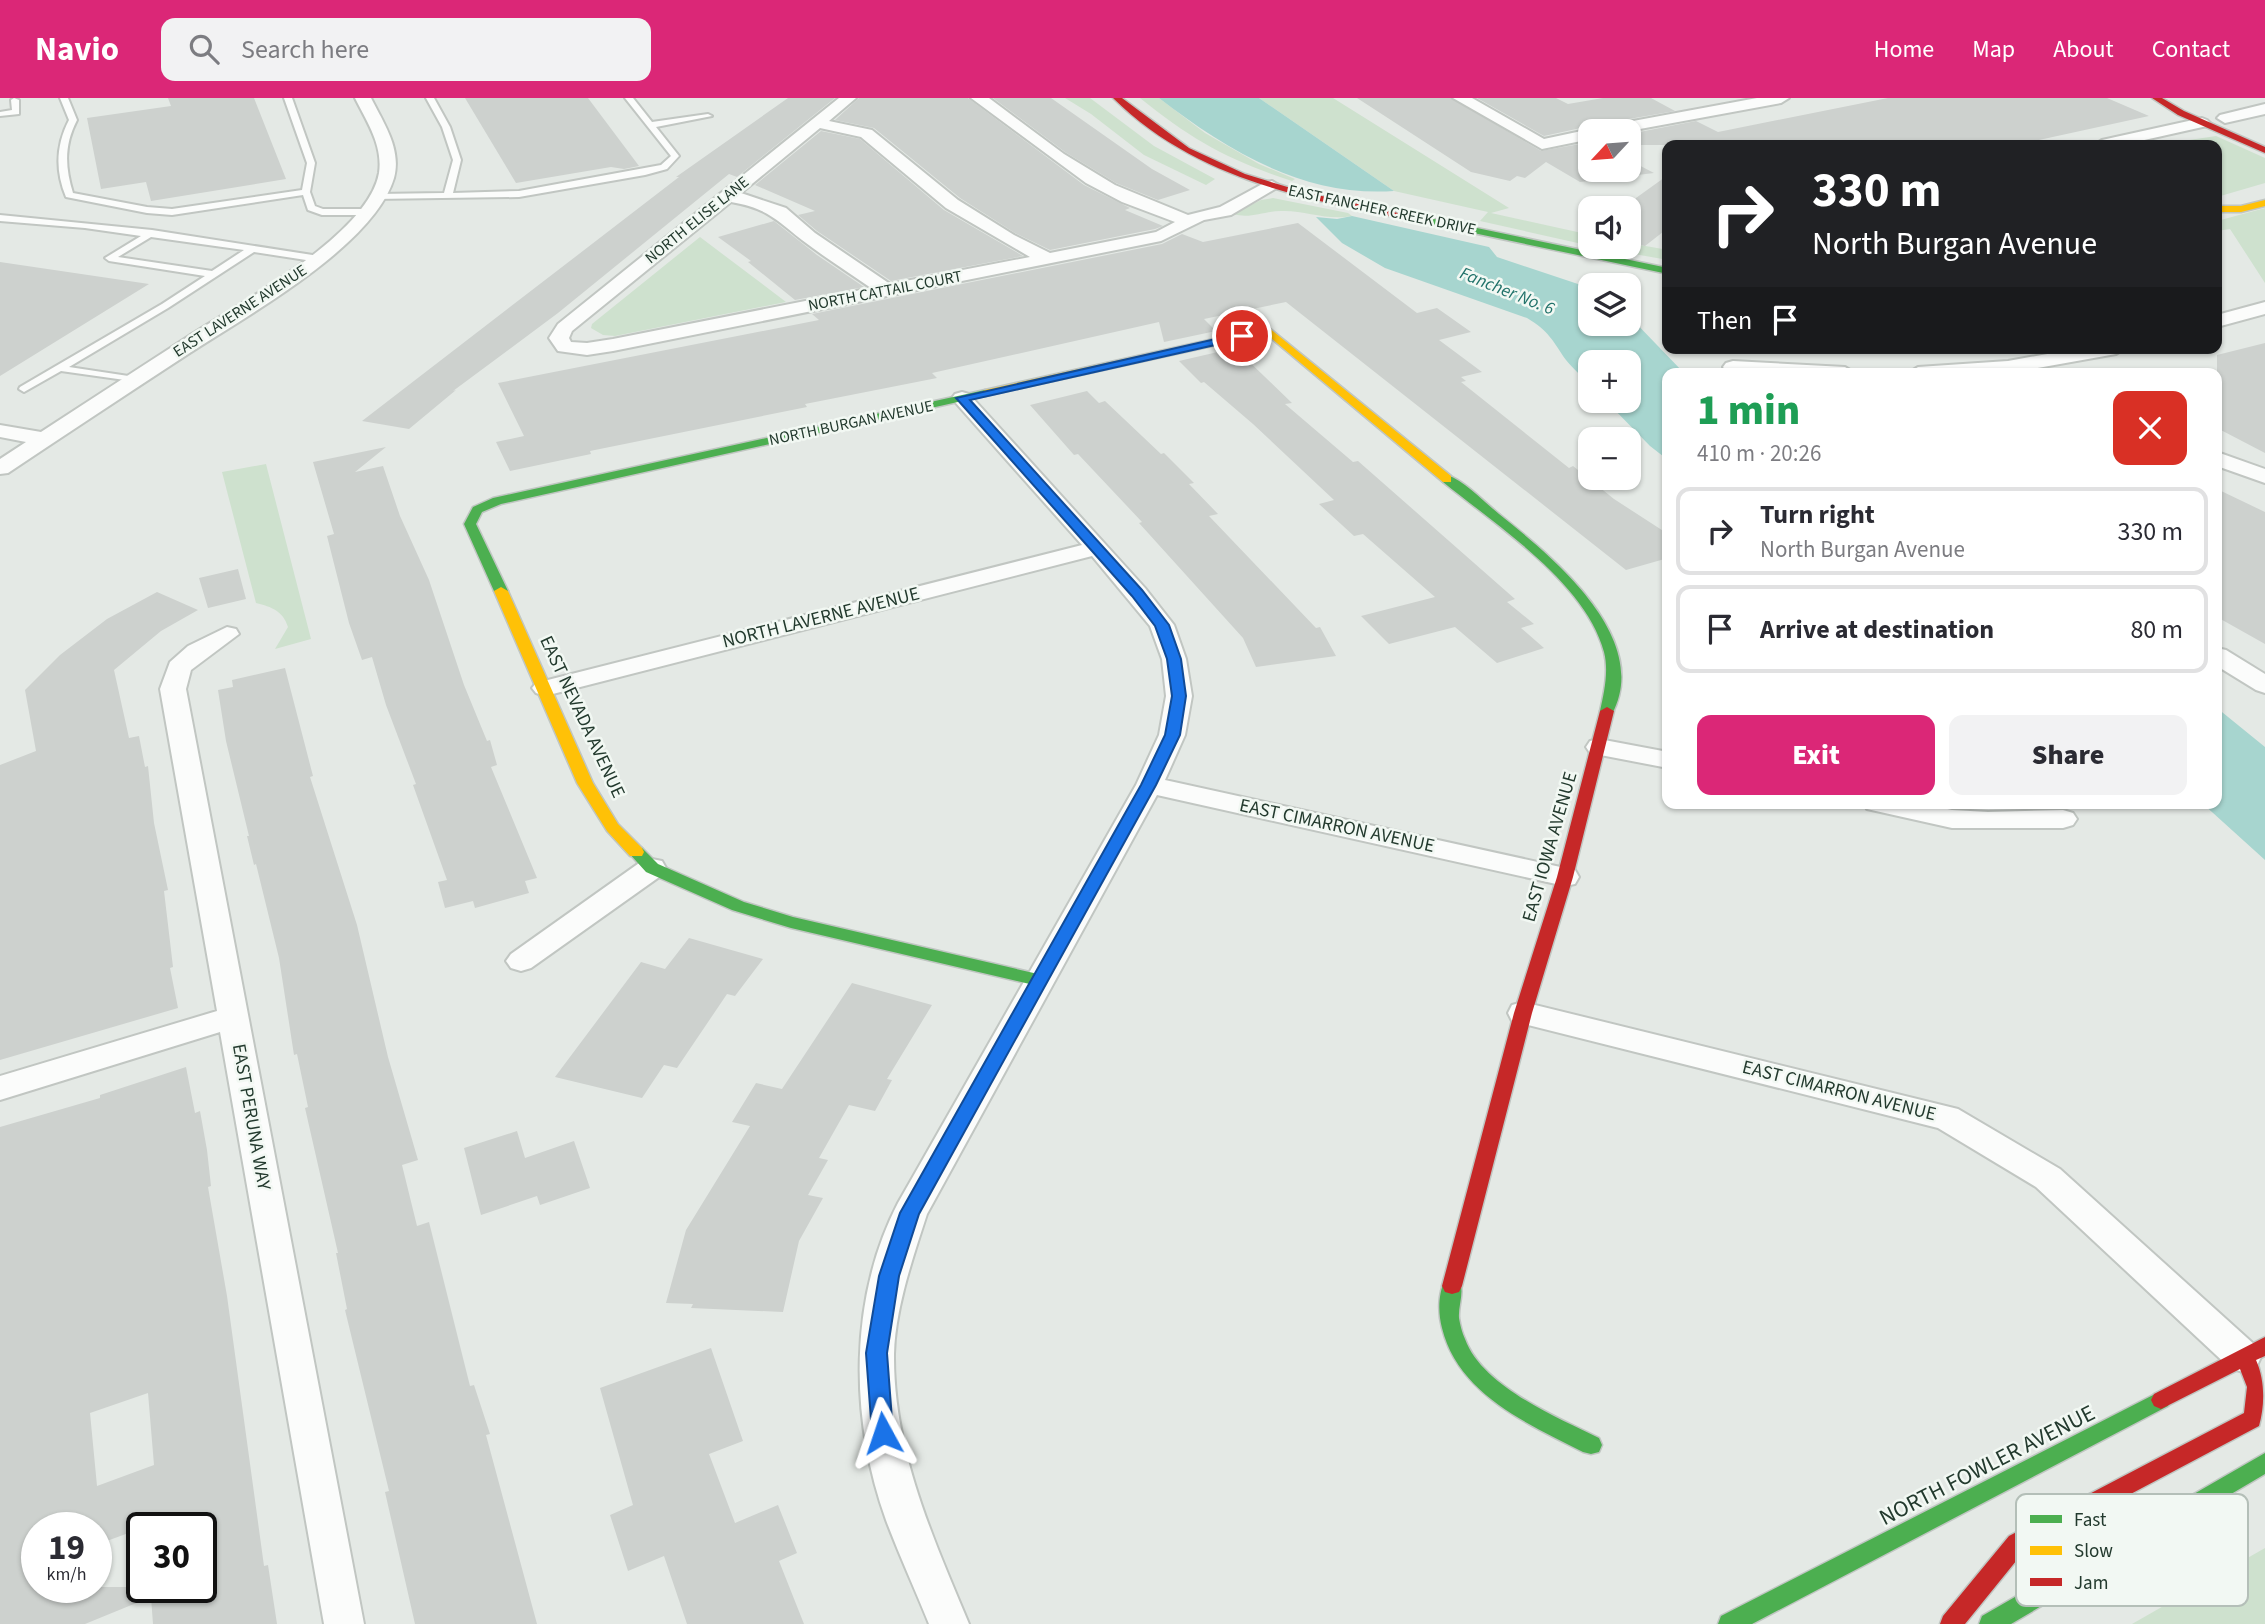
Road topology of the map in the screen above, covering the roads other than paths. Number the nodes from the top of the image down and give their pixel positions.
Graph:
1 (27, 98) edge
2 (64, 98) edge
3 (288, 98) edge
4 (363, 98) edge
5 (430, 98) edge
6 (629, 98) edge
7 (848, 98) edge
8 (1117, 98) edge
9 (1461, 98) edge
10 (1706, 98) edge
11 (1781, 98) edge
12 (2156, 98) edge
13 (15, 99) edge
14 (986, 99) edge
15 (2199, 103) dead end
16 (1726, 108) junction
17 (2265, 109) edge
18 (0, 114) edge
19 (708, 116) dead end
20 (2225, 118) junction
21 (817, 123) junction
22 (2202, 123) junction
23 (1642, 124) edge
24 (651, 125) junction
25 (2265, 135) edge
26 (1578, 137) edge
27 (2125, 140) edge
28 (2265, 150) edge
29 (1250, 179) junction
30 (1272, 186) junction
31 (2265, 190) edge
32 (306, 192) junction
33 (448, 195) junction
34 (726, 196) junction
35 (2265, 203) edge
36 (372, 205) junction
37 (2222, 208) edge
38 (0, 218) edge
39 (1194, 218) junction
40 (152, 233) junction
41 (252, 249) junction
42 (319, 259) junction
43 (1048, 259) junction
44 (1662, 270) edge
45 (213, 274) junction
46 (887, 291) junction
47 (2265, 308) edge
48 (2222, 320) edge
49 (1268, 330) joint
50 (565, 347) joint
51 (2095, 354) edge
52 (2046, 368) edge
53 (58, 369) junction
54 (135, 380) junction
55 (24, 389) dead end
56 (962, 398) junction
57 (0, 431) edge
58 (45, 439) junction
59 (2222, 460) edge
60 (0, 468) edge
61 (2265, 477) edge
62 (477, 510) joint
63 (1097, 548) junction
64 (227, 634) dead end
65 (2222, 658) edge
66 (2265, 685) edge
67 (545, 688) junction
68 (1599, 747) junction
69 (1662, 760) edge
70 (1149, 785) junction
71 (1905, 809) edge
72 (2063, 819) dead end
73 (652, 868) junction
74 (1565, 877) junction
75 (521, 961) dead end
76 (1038, 980) junction
77 (1523, 1013) junction
78 (232, 1017) junction
79 (0, 1088) edge
80 (2254, 1351) edge
81 (1591, 1445) dead end
82 (2265, 1463) edge
83 (2110, 1494) edge
84 (2212, 1494) edge
85 (2016, 1544) edge
86 (2021, 1606) edge
87 (344, 1624) edge
88 (949, 1624) edge
89 (1729, 1624) edge
90 (1951, 1624) edge
91 (1990, 1624) edge

1 - 13 lane
2 - 32 lane
3 - 32 lane
4 - 36 street, EAST LAVERNE AVENUE
5 - 33 lane
6 - 24 lane
7 - 21 street, NORTH ELISE LANE
8 - 29 street, EAST FANCHER CREEK DRIVE
9 - 26 street
10 - 16 street
11 - 16 street
12 - 22 street
13 - 18 lane
14 - 39 street
15 - 20 street
16 - 23 street
17 - 20 street
19 - 24 lane
20 - 25 street
21 - 34 street, NORTH ELISE LANE
21 - 43 street
22 - 27 street
22 - 28 street
24 - 33 lane
29 - 30 street, EAST FANCHER CREEK DRIVE
29 - 39 street, NORTH CATTAIL COURT
30 - 39 street, NORTH CATTAIL COURT
30 - 44 street, EAST FANCHER CREEK DRIVE
31 - 37 street
32 - 36 lane
33 - 36 lane
34 - 46 street
34 - 50 street, NORTH ELISE LANE
35 - 37 street
36 - 42 street, EAST LAVERNE AVENUE
38 - 40 lane
39 - 43 street, NORTH CATTAIL COURT
40 - 41 lane
40 - 45 lane
41 - 42 lane
41 - 45 lane
42 - 54 street, EAST LAVERNE AVENUE
43 - 46 street, NORTH CATTAIL COURT
45 - 53 lane
46 - 50 street, NORTH CATTAIL COURT
47 - 48 street
49 - 56 street, NORTH BURGAN AVENUE
49 - 68 street, EAST IOWA AVENUE
51 - 52 street
53 - 54 lane
53 - 55 lane
54 - 58 street, EAST LAVERNE AVENUE
56 - 62 street, NORTH BURGAN AVENUE
56 - 63 street
57 - 58 street
58 - 60 street, EAST LAVERNE AVENUE
59 - 61 street
62 - 67 street, EAST NEVADA AVENUE
63 - 67 street, NORTH LAVERNE AVENUE
63 - 70 street
64 - 78 street, EAST PERUNA WAY
65 - 66 street
67 - 73 street, EAST NEVADA AVENUE
68 - 69 street
68 - 74 street, EAST IOWA AVENUE
70 - 74 street, EAST CIMARRON AVENUE
70 - 76 street
71 - 72 street
73 - 75 street
73 - 76 street, EAST NEVADA AVENUE
74 - 77 street, EAST IOWA AVENUE
76 - 88 street
77 - 80 street, EAST CIMARRON AVENUE
77 - 81 street, EAST IOWA AVENUE
78 - 79 street
78 - 87 street, EAST PERUNA WAY
80 - 83 street
80 - 89 street, NORTH FOWLER AVENUE
82 - 84 street
85 - 90 street
86 - 91 street

